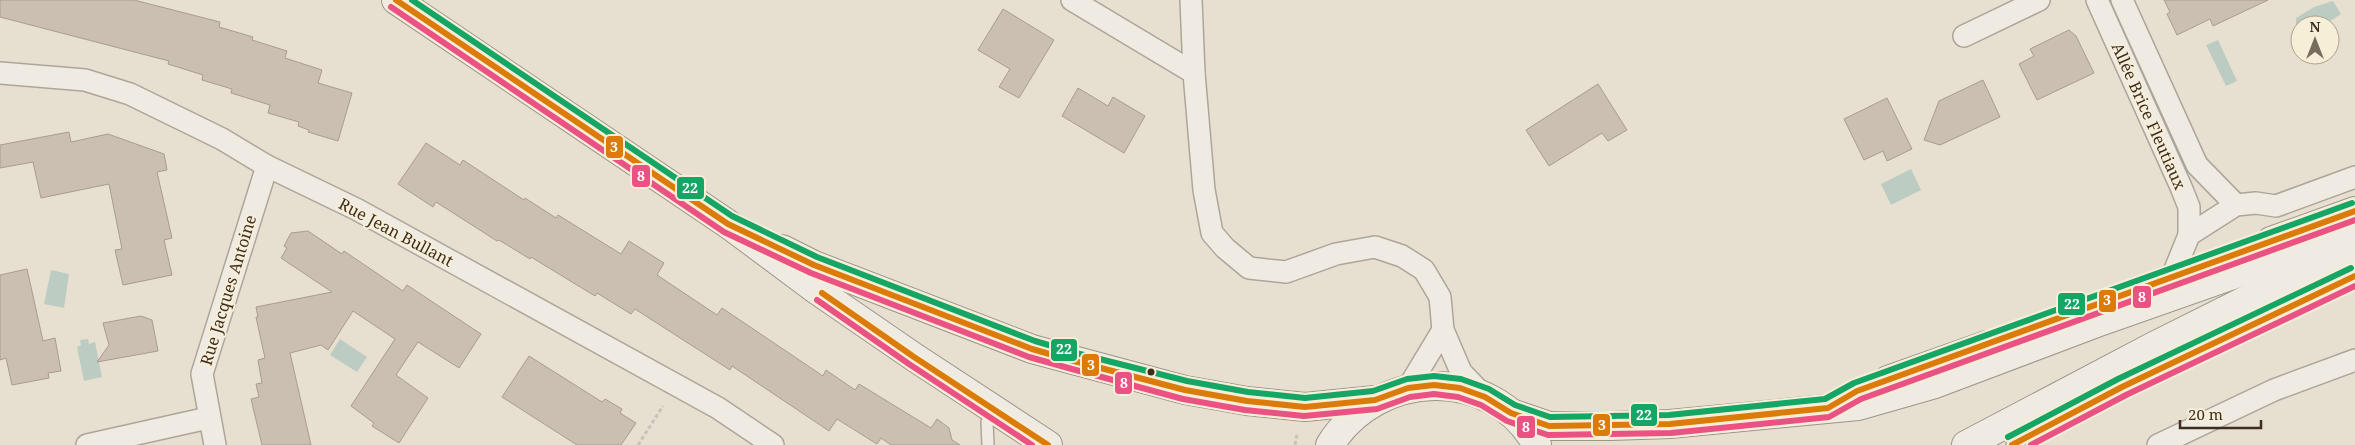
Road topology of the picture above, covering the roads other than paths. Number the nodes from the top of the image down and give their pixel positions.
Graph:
1 (396, 0) edge
2 (1072, 0) edge
3 (1191, 0) edge
4 (2039, 0) edge
5 (2097, 0) edge
6 (2122, 0) edge
7 (1964, 36) dead end
8 (0, 73) edge
9 (1194, 73) junction
10 (267, 166) junction
11 (2355, 177) edge
12 (2236, 205) junction
13 (2355, 211) edge
14 (728, 224) junction
15 (2355, 232) edge
16 (2189, 235) junction
17 (2355, 258) edge
18 (2355, 276) edge
19 (2172, 277) junction
20 (1443, 330) junction
21 (2355, 360) edge
22 (1408, 388) junction
23 (1485, 397) junction
24 (1375, 400) junction
25 (1828, 408) junction
26 (993, 409) junction
27 (1511, 413) junction
28 (208, 418) junction
29 (2183, 439) edge
30 (87, 445) edge
31 (215, 445) edge
32 (773, 445) edge
33 (988, 445) edge
34 (1048, 445) edge
35 (1330, 445) edge
36 (1537, 445) edge
37 (1966, 445) edge
38 (2012, 445) edge
39 (2158, 445) edge

1 - 14 main road
2 - 9 street
3 - 9 street
4 - 7 street
5 - 16 street, Allée Brice Fleutiaux
6 - 12 street, Allée Brice Fleutiaux
8 - 10 street, Rue Jean Bullant
9 - 20 street
10 - 28 street, Rue Jacques Antoine
10 - 32 street, Rue Jean Bullant
11 - 12 street
12 - 16 street
13 - 19 main road
14 - 24 main road
14 - 26 main road
15 - 25 main road
16 - 19 street
17 - 37 main road
18 - 38 lane
19 - 25 main road
20 - 22 street
20 - 23 street
21 - 29 street
22 - 23 main road
22 - 24 main road
23 - 27 main road
24 - 35 main road
25 - 27 main road
26 - 33 lane
26 - 34 main road
27 - 36 main road
28 - 30 street
28 - 31 street, Rue Jacques Antoine
29 - 39 street

